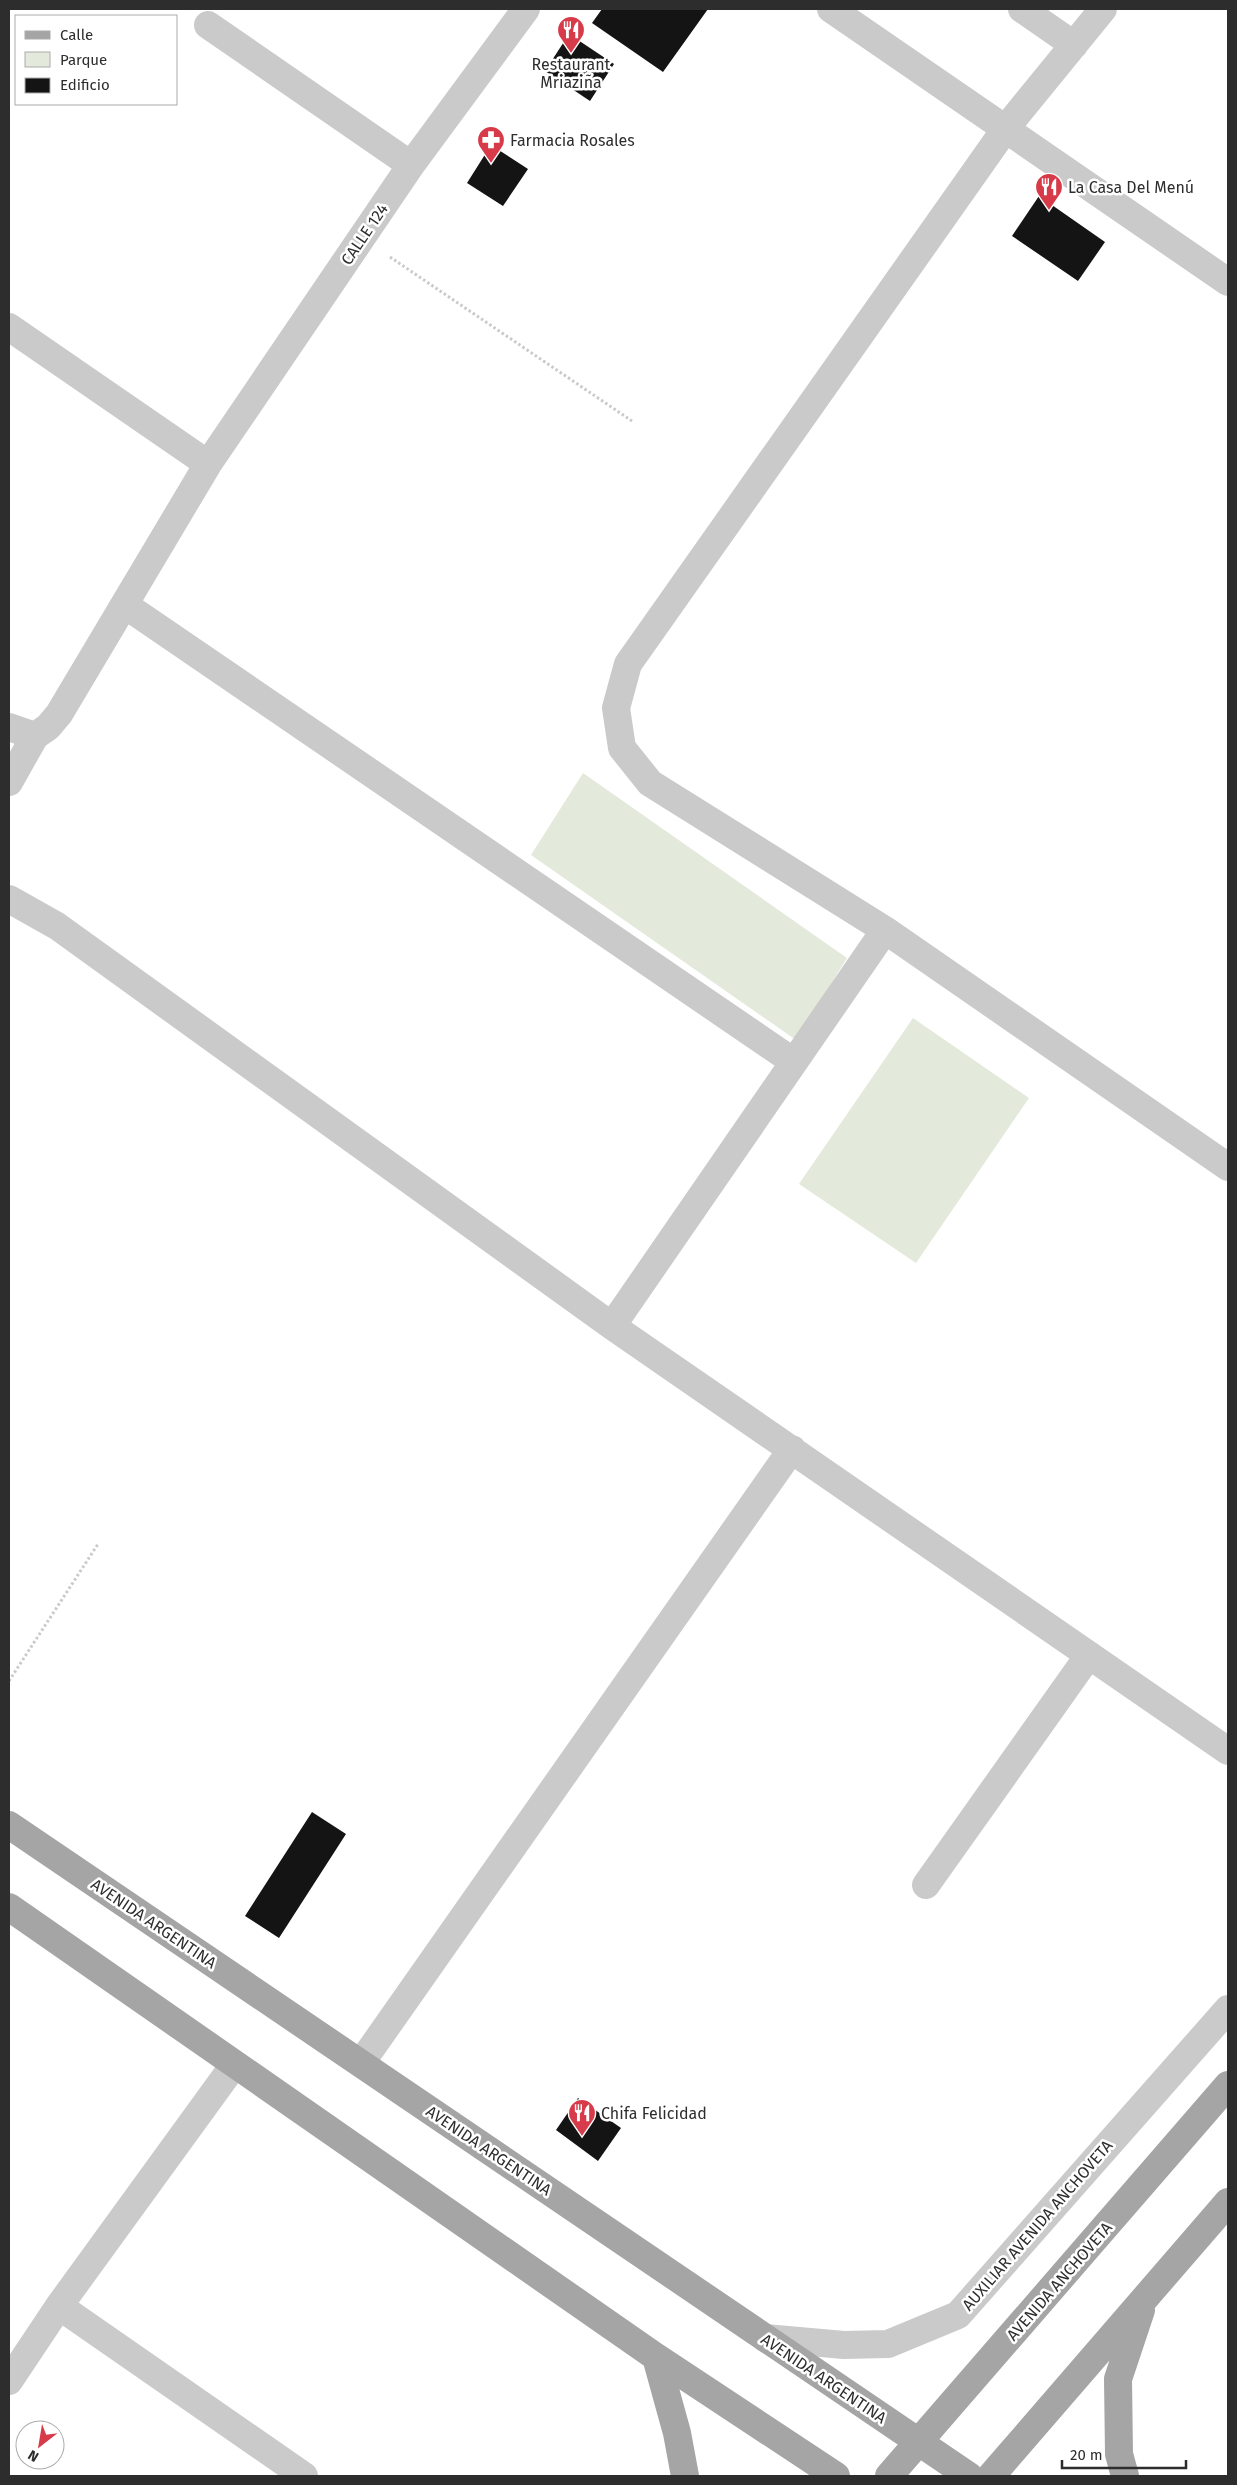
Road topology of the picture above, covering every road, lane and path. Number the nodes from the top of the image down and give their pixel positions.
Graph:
1 (526, 9) edge
2 (831, 9) edge
3 (1022, 9) edge
4 (1103, 9) edge
5 (208, 25) dead end
6 (1074, 45) junction
7 (1006, 128) junction
8 (411, 165) junction
9 (362, 238) junction
10 (1228, 282) edge
11 (9, 327) edge
12 (632, 421) dead end
13 (208, 464) junction
14 (125, 605) junction
15 (9, 727) edge
16 (35, 736) junction
17 (9, 782) edge
18 (9, 899) edge
19 (885, 930) junction
20 (794, 1062) junction
21 (1228, 1167) edge
22 (612, 1326) junction
23 (792, 1448) junction
24 (98, 1544) dead end
25 (1089, 1655) junction
26 (9, 1681) edge
27 (1228, 1751) edge
28 (9, 1825) edge
29 (926, 1885) dead end
30 (9, 1908) edge
31 (1228, 2009) edge
32 (362, 2063) junction
33 (234, 2065) junction
34 (1228, 2086) edge
35 (1228, 2202) edge
36 (1146, 2298) junction
37 (59, 2306) junction
38 (765, 2338) junction
39 (656, 2356) junction
40 (9, 2381) edge
41 (919, 2443) junction
42 (304, 2476) edge
43 (685, 2476) edge
44 (836, 2476) edge
45 (889, 2476) edge
46 (969, 2476) edge
47 (991, 2476) edge
48 (1125, 2476) edge

1 - 8 street, CALLE 124
2 - 7 street
3 - 6 street
4 - 6 street
5 - 8 street
6 - 7 street
7 - 10 street
7 - 19 street
8 - 9 street, CALLE 124
9 - 12 path
9 - 13 street, CALLE 124
11 - 13 street
13 - 14 street, CALLE 124
14 - 16 street, CALLE 124
14 - 20 street
15 - 16 street
16 - 17 street
18 - 22 street
19 - 20 street
19 - 21 street
20 - 22 street
22 - 23 street
23 - 25 street
23 - 32 street
24 - 26 path
25 - 27 street
25 - 29 street
28 - 32 main road, AVENIDA ARGENTINA
30 - 33 main road
31 - 38 street, AUXILIAR AVENIDA ANCHOVETA
32 - 38 main road, AVENIDA ARGENTINA
33 - 37 street
33 - 39 main road
34 - 41 main road, AVENIDA ANCHOVETA
35 - 36 main road
36 - 47 main road
36 - 48 main road
37 - 40 street
37 - 42 street
38 - 41 main road, AVENIDA ARGENTINA
39 - 43 main road
39 - 44 main road
41 - 45 main road, AVENIDA ANCHOVETA
41 - 46 main road, AVENIDA ARGENTINA

